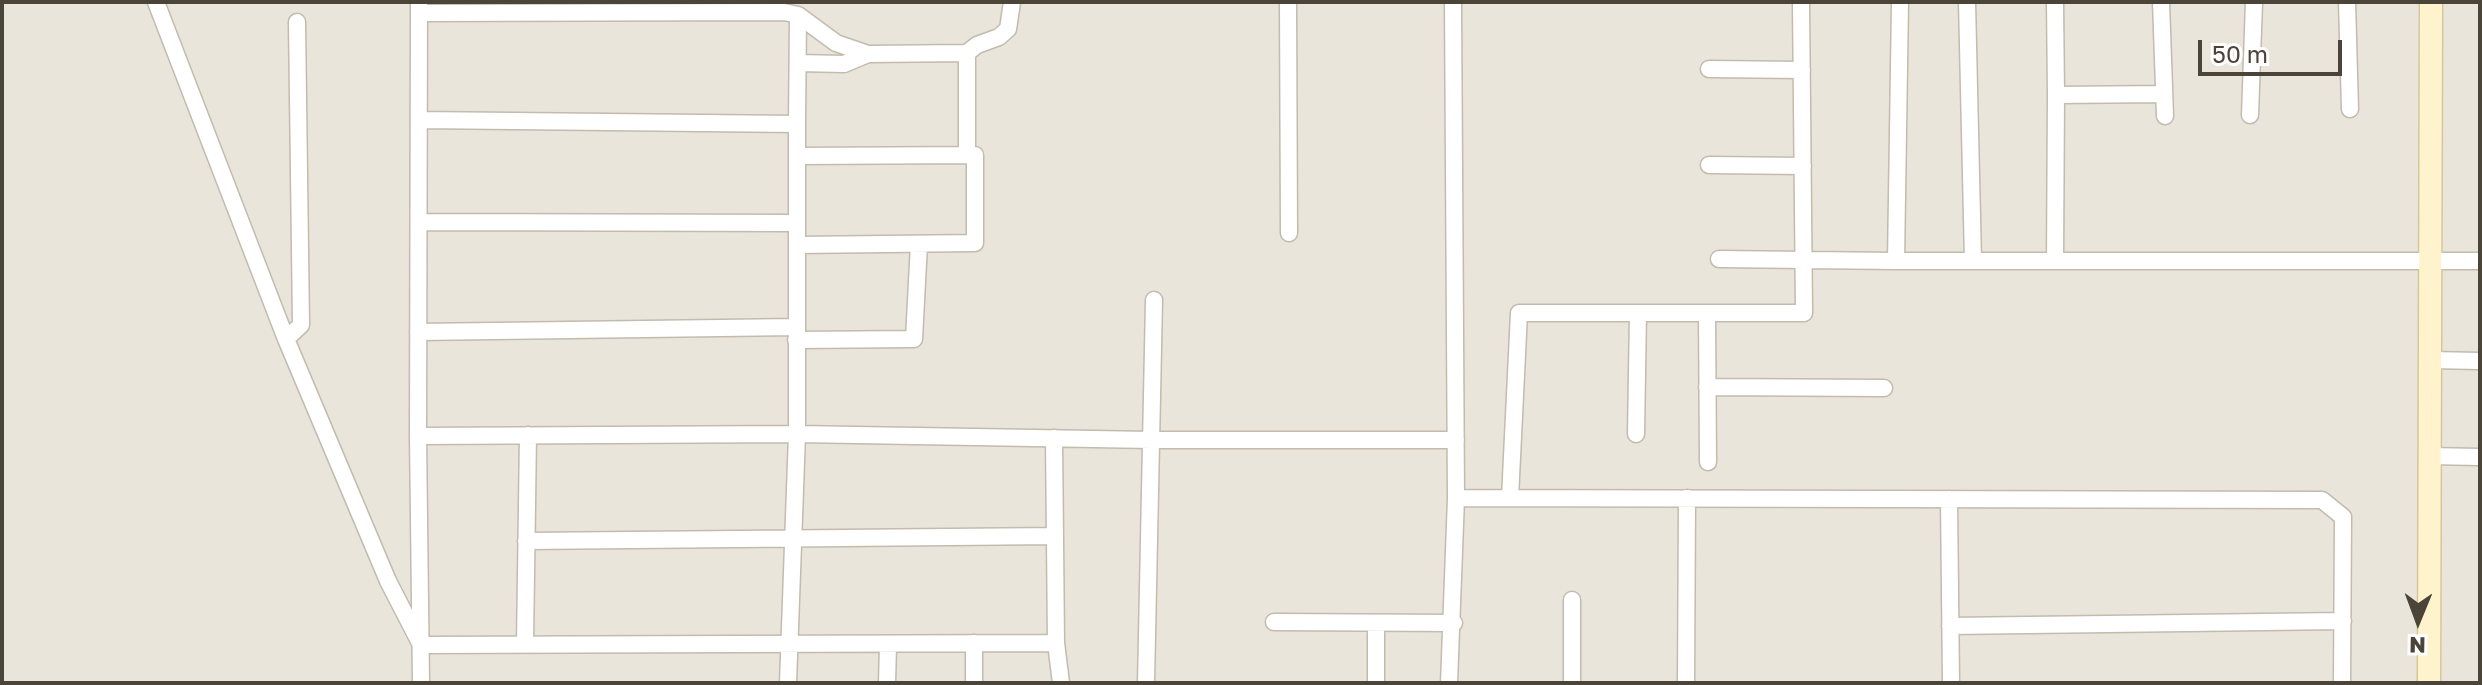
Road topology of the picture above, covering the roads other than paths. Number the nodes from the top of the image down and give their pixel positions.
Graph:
1 (156, 2) edge
2 (1012, 2) edge
3 (1288, 2) edge
4 (1453, 2) edge
5 (1801, 2) edge
6 (1900, 2) edge
7 (1967, 2) edge
8 (2055, 2) edge
9 (2161, 2) edge
10 (2254, 2) edge
11 (2347, 2) edge
12 (2431, 2) edge
13 (525, 7) edge
14 (624, 7) edge
15 (419, 8) edge
16 (798, 15) junction
17 (297, 22) dead end
18 (967, 53) junction
19 (868, 54) junction
20 (798, 63) junction
21 (1709, 69) dead end
22 (1802, 70) junction
23 (2164, 94) junction
24 (2056, 95) junction
25 (2350, 109) dead end
26 (2250, 115) dead end
27 (2165, 116) dead end
28 (419, 120) junction
29 (797, 124) junction
30 (967, 155) junction
31 (798, 156) junction
32 (1709, 165) dead end
33 (1803, 166) junction
34 (419, 222) junction
35 (797, 223) junction
36 (1289, 233) dead end
37 (919, 244) junction
38 (797, 245) junction
39 (1719, 259) dead end
40 (2430, 260) junction
41 (1803, 261) junction
42 (1896, 261) junction
43 (1973, 261) junction
44 (2055, 261) junction
45 (2480, 261) edge
46 (1154, 300) dead end
47 (1638, 313) junction
48 (1707, 313) junction
49 (418, 332) junction
50 (796, 333) junction
51 (286, 339) junction
52 (2430, 360) junction
53 (2480, 361) edge
54 (1707, 387) junction
55 (1884, 388) dead end
56 (797, 434) junction
57 (1636, 434) dead end
58 (528, 435) junction
59 (418, 436) junction
60 (1054, 438) junction
61 (1152, 440) junction
62 (1456, 440) junction
63 (2429, 456) junction
64 (2480, 457) edge
65 (1708, 462) dead end
66 (1456, 498) junction
67 (1510, 498) junction
68 (1687, 498) junction
69 (1949, 499) junction
70 (1055, 536) junction
71 (793, 538) junction
72 (526, 541) junction
73 (1572, 600) dead end
74 (2343, 621) junction
75 (1274, 622) dead end
76 (1454, 623) junction
77 (1376, 624) junction
78 (1950, 626) junction
79 (974, 643) junction
80 (1056, 643) junction
81 (525, 644) junction
82 (789, 644) junction
83 (421, 645) junction
84 (888, 645) junction
85 (421, 683) edge
86 (788, 683) edge
87 (887, 683) edge
88 (974, 683) edge
89 (1061, 683) edge
90 (1146, 683) edge
91 (1376, 683) edge
92 (1449, 683) edge
93 (1572, 683) edge
94 (1686, 683) edge
95 (1951, 683) edge
96 (2342, 683) edge
97 (2429, 683) edge

1 - 51 street
2 - 18 street
3 - 36 street
4 - 62 street
5 - 22 street
6 - 42 street
7 - 43 street
8 - 24 street
9 - 23 street
10 - 26 street
11 - 25 street
12 - 40 street
13 - 14 street
13 - 15 street
14 - 16 street
15 - 28 street
16 - 19 street
16 - 20 street
17 - 51 street
18 - 19 street
18 - 30 street
19 - 20 street
20 - 29 street
21 - 22 street
22 - 33 street
23 - 24 street
23 - 27 street
24 - 44 street
28 - 29 street
28 - 34 street
29 - 31 street
30 - 31 street
30 - 37 street
31 - 35 street
32 - 33 street
33 - 41 street
34 - 35 street
34 - 49 street
35 - 38 street
37 - 38 street
37 - 50 street
38 - 50 street
39 - 41 street
40 - 44 street
40 - 45 street
40 - 52 street
41 - 42 street
41 - 48 street
42 - 43 street
43 - 44 street
46 - 61 street
47 - 48 street
47 - 57 street
47 - 67 street
48 - 54 street
49 - 50 street
49 - 59 street
50 - 56 street
51 - 83 street
52 - 53 street
52 - 63 street
54 - 55 street
54 - 65 street
56 - 58 street
56 - 60 street
56 - 71 street
58 - 59 street
58 - 72 street
59 - 83 street
60 - 61 street
60 - 70 street
61 - 62 street
61 - 90 street
62 - 66 street
63 - 64 street
63 - 97 street
66 - 67 street
66 - 76 street
67 - 68 street
68 - 69 street
68 - 94 street
69 - 74 street
69 - 78 street
70 - 71 street
70 - 80 street
71 - 72 street
71 - 82 street
72 - 81 street
73 - 93 street
74 - 78 street
74 - 96 street
75 - 77 street
76 - 77 street
76 - 92 street
77 - 91 street
78 - 95 street
79 - 80 street
79 - 84 street
79 - 88 street
80 - 89 street
81 - 82 street
81 - 83 street
82 - 84 street
82 - 86 street
83 - 85 street
84 - 87 street

